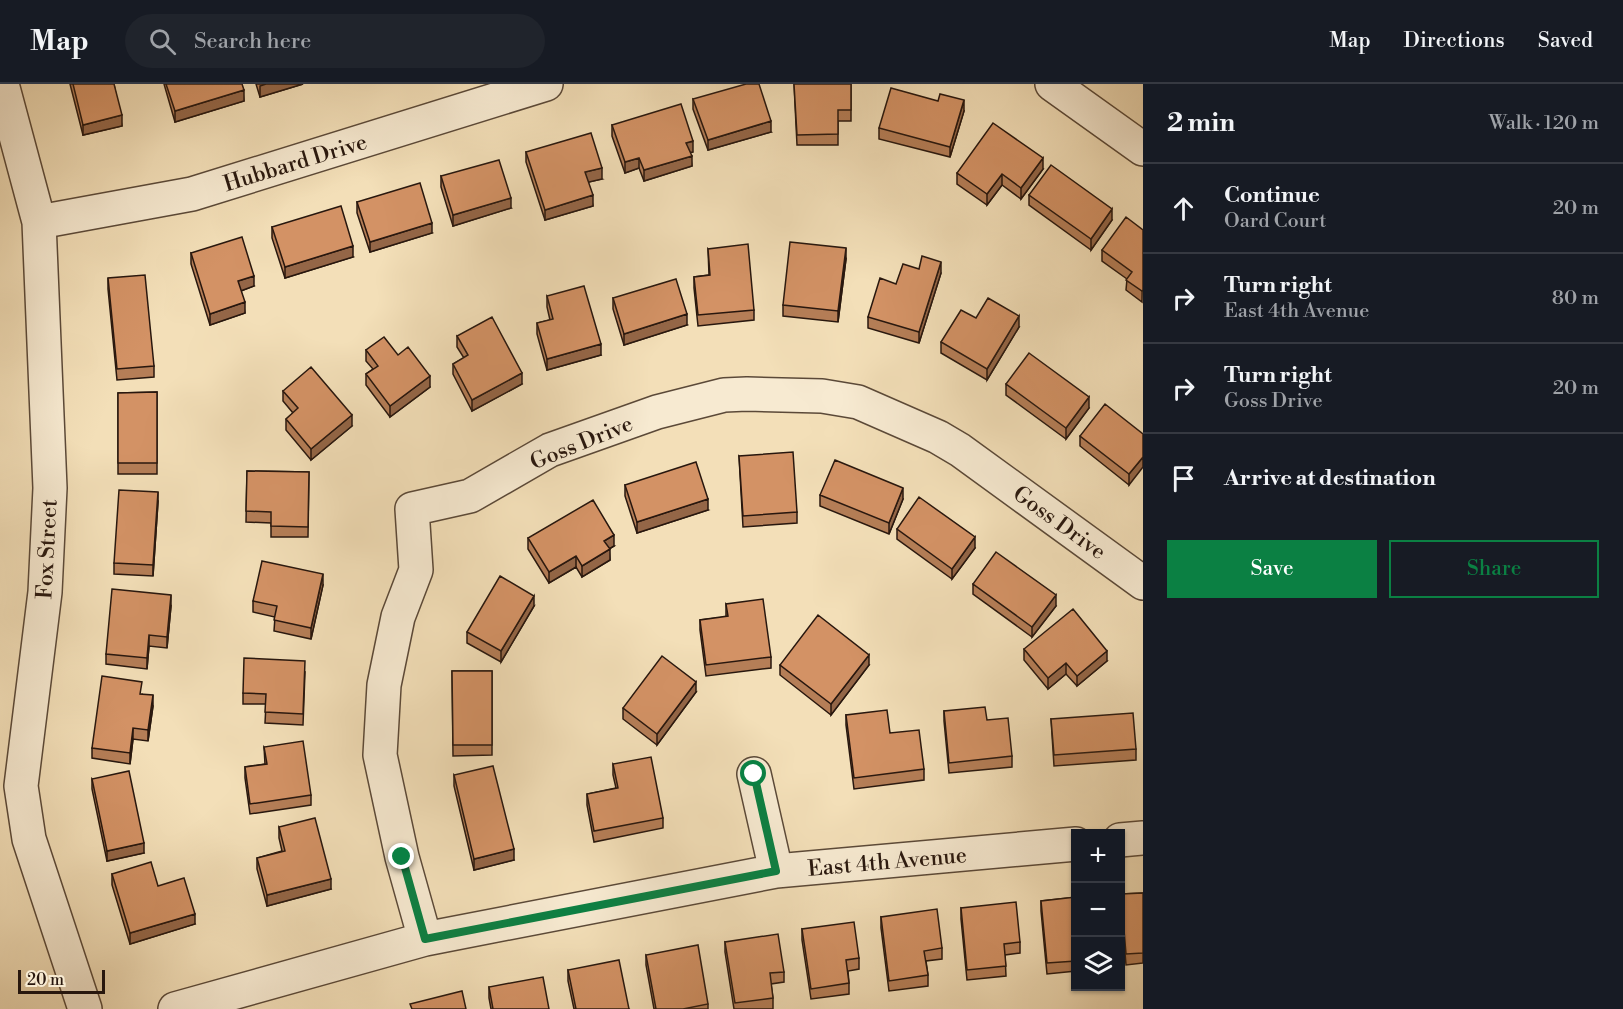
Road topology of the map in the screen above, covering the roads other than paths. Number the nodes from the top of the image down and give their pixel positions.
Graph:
1 (2, 84) edge
2 (546, 84) edge
3 (1052, 84) edge
4 (1143, 149) edge
5 (39, 222) junction
6 (1143, 583) edge
7 (754, 774) dead end
8 (1143, 838) edge
9 (1125, 840) edge
10 (1071, 844) edge
11 (776, 871) junction
12 (425, 939) junction
13 (85, 1009) edge
14 (175, 1009) edge

1 - 5 street, Fox Street
2 - 5 street, Hubbard Drive
3 - 4 street
5 - 13 street, Fox Street
6 - 12 street, Goss Drive
7 - 11 street
8 - 9 street
10 - 11 street, East 4th Avenue
11 - 12 street, East 4th Avenue
12 - 14 street, East 4th Avenue

